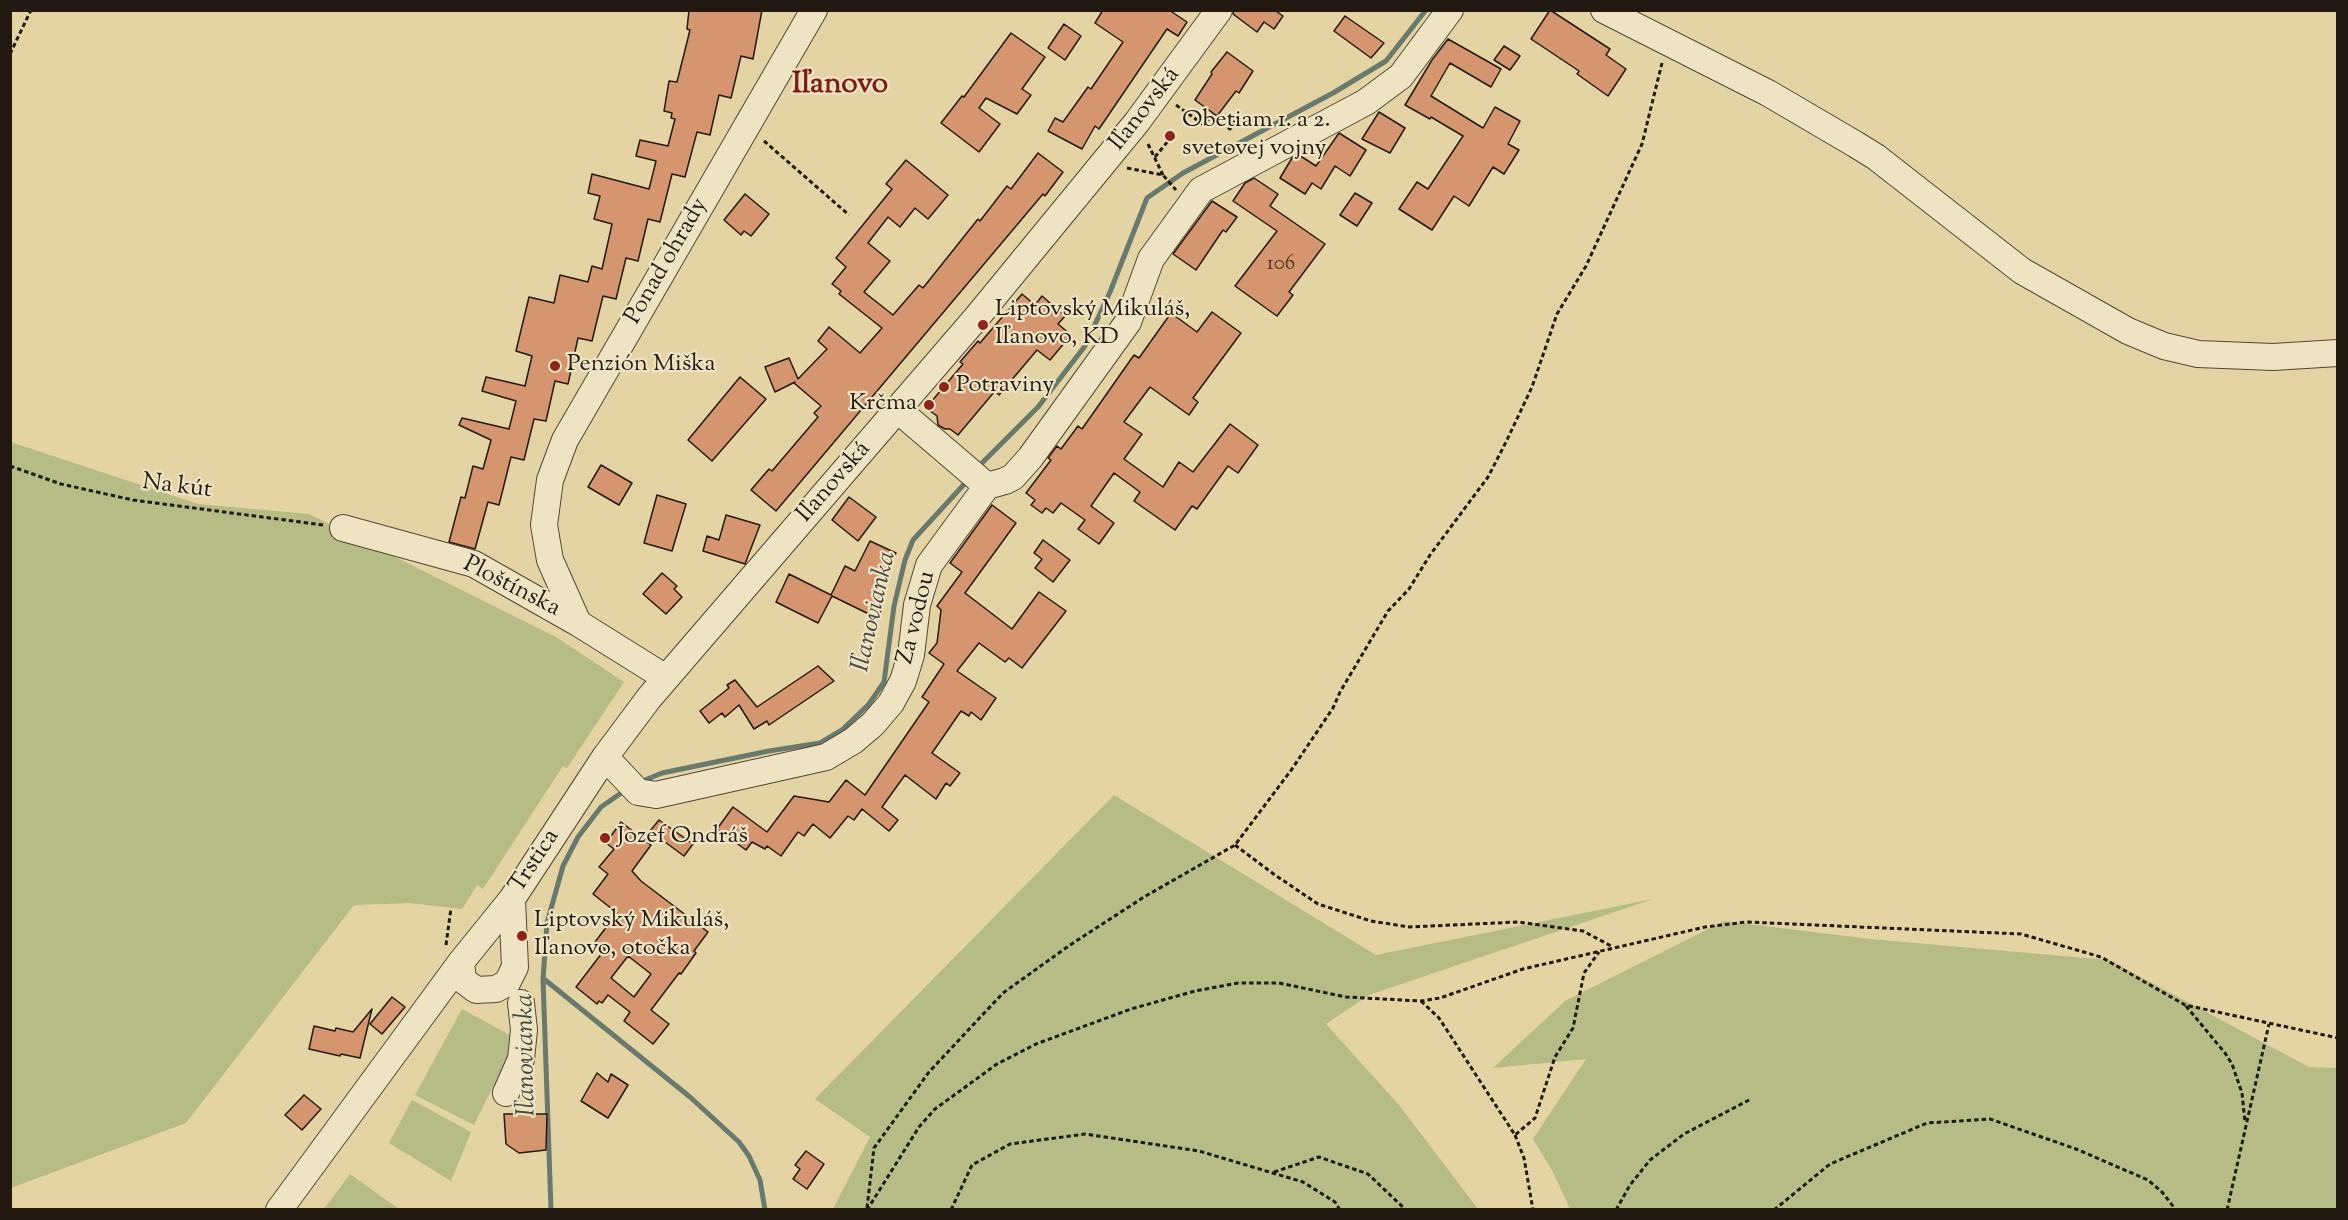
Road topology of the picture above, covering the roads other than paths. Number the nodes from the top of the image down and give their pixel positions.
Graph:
1 (814, 10) edge
2 (1219, 10) edge
3 (1450, 10) edge
4 (1604, 10) edge
5 (2337, 353) edge
6 (898, 410) junction
7 (979, 478) junction
8 (343, 528) road end
9 (578, 622) junction
10 (666, 678) junction
11 (605, 757) junction
12 (512, 899) junction
13 (461, 962) junction
14 (521, 1003) dead end
15 (506, 1093) dead end
16 (279, 1209) edge

1 - 9 street, Ponad ohrady
2 - 6 street, Iľanovská
3 - 7 street
4 - 5 street
6 - 7 street
6 - 10 street, Iľanovská
7 - 11 street, Za vodou
8 - 9 street, Ploštínska
9 - 10 street, Ploštínska
10 - 11 street, Iľanovská
11 - 12 street, Trstica
12 - 13 street, Trstica
12 - 13 street
13 - 16 street, Trstica
14 - 15 street

